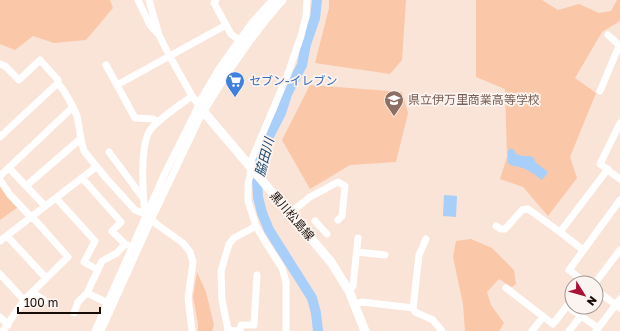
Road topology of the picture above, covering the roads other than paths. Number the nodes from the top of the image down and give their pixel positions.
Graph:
1 (138, 0) edge
2 (149, 0) edge
3 (274, 0) edge
4 (282, 0) edge
5 (307, 0) edge
6 (214, 1) edge
7 (226, 25) junction
8 (160, 35) junction
9 (608, 35) dead end
10 (240, 41) junction
11 (620, 46) edge
12 (169, 56) junction
13 (0, 64) edge
14 (106, 65) dead end
15 (58, 83) junction
16 (117, 85) junction
17 (600, 91) dead end
18 (192, 96) junction
19 (74, 107) junction
20 (201, 108) junction
21 (158, 122) junction
22 (620, 123) edge
23 (0, 137) edge
24 (81, 139) junction
25 (109, 152) dead end
26 (96, 167) junction
27 (9, 168) junction
28 (251, 168) junction
29 (608, 169) junction
30 (0, 176) edge
31 (82, 178) junction
32 (620, 179) edge
33 (0, 180) edge
34 (26, 186) junction
35 (56, 198) junction
36 (144, 198) junction
37 (620, 200) edge
38 (45, 206) junction
39 (290, 213) junction
40 (147, 217) junction
41 (31, 218) junction
42 (338, 220) dead end
43 (315, 221) dead end
44 (256, 226) junction
45 (496, 226) dead end
46 (321, 228) junction
47 (560, 232) junction
48 (327, 234) dead end
49 (7, 236) junction
50 (358, 238) dead end
51 (312, 239) junction
52 (426, 239) dead end
53 (0, 241) edge
54 (125, 244) junction
55 (135, 248) junction
56 (584, 250) junction
57 (620, 250) edge
58 (357, 252) junction
59 (385, 255) dead end
60 (98, 270) junction
61 (0, 274) edge
62 (257, 275) dead end
63 (576, 275) edge
64 (601, 275) edge
65 (46, 278) junction
66 (506, 288) dead end
67 (349, 291) junction
68 (32, 292) junction
69 (87, 293) junction
70 (604, 295) edge
71 (24, 300) junction
72 (45, 301) dead end
73 (110, 304) junction
74 (355, 304) junction
75 (619, 304) edge
76 (413, 308) junction
77 (74, 313) dead end
78 (543, 316) junction
79 (581, 316) junction
80 (0, 317) edge
81 (6, 329) edge
82 (597, 330) edge
83 (95, 331) edge
84 (101, 331) edge
85 (192, 331) edge
86 (240, 331) edge
87 (286, 331) edge
88 (365, 331) edge
89 (442, 331) edge
90 (532, 331) edge
91 (569, 331) edge

1 - 8 street
2 - 8 street
3 - 10 main road
4 - 20 main road
5 - 28 street
6 - 7 street
7 - 10 street
7 - 12 street
8 - 12 street
9 - 11 street
10 - 20 main road
11 - 17 street
12 - 16 street
12 - 18 street
13 - 15 street
14 - 16 street
15 - 19 street
15 - 23 street
16 - 21 street
18 - 20 street
18 - 21 street
19 - 24 street
19 - 27 street
20 - 28 main road, 黒川松島線
20 - 40 street
21 - 36 street
22 - 29 street
24 - 26 street
24 - 34 street
25 - 36 street
26 - 31 street
26 - 40 street
27 - 30 street
27 - 34 street
28 - 39 main road, 黒川松島線
28 - 44 street
29 - 32 street
29 - 47 street
31 - 35 street
31 - 54 street
33 - 41 street
34 - 38 street
35 - 38 street
35 - 60 street
36 - 40 street
37 - 56 street
38 - 41 street
39 - 42 street
39 - 51 main road, 黒川松島線
40 - 55 street
40 - 85 street
41 - 49 street
41 - 65 street
43 - 46 street
44 - 86 street
44 - 87 street
45 - 47 street
46 - 48 street
46 - 51 street
47 - 56 street
49 - 53 street
49 - 65 street
50 - 58 street
51 - 67 main road, 黒川松島線
52 - 76 street
54 - 55 street
54 - 60 street
55 - 73 street
56 - 63 street
57 - 64 street
58 - 59 street
58 - 67 street
60 - 69 street
61 - 71 street
62 - 86 street
65 - 68 street
66 - 78 street
67 - 74 main road, 黒川松島線
68 - 71 street
68 - 72 street
69 - 73 street
69 - 77 street
70 - 75 street
71 - 81 street
73 - 83 street
73 - 84 street
74 - 76 street
74 - 88 main road, 黒川松島線
75 - 82 street
76 - 89 street
78 - 79 street
78 - 90 street
79 - 82 street
79 - 91 street
80 - 81 street

